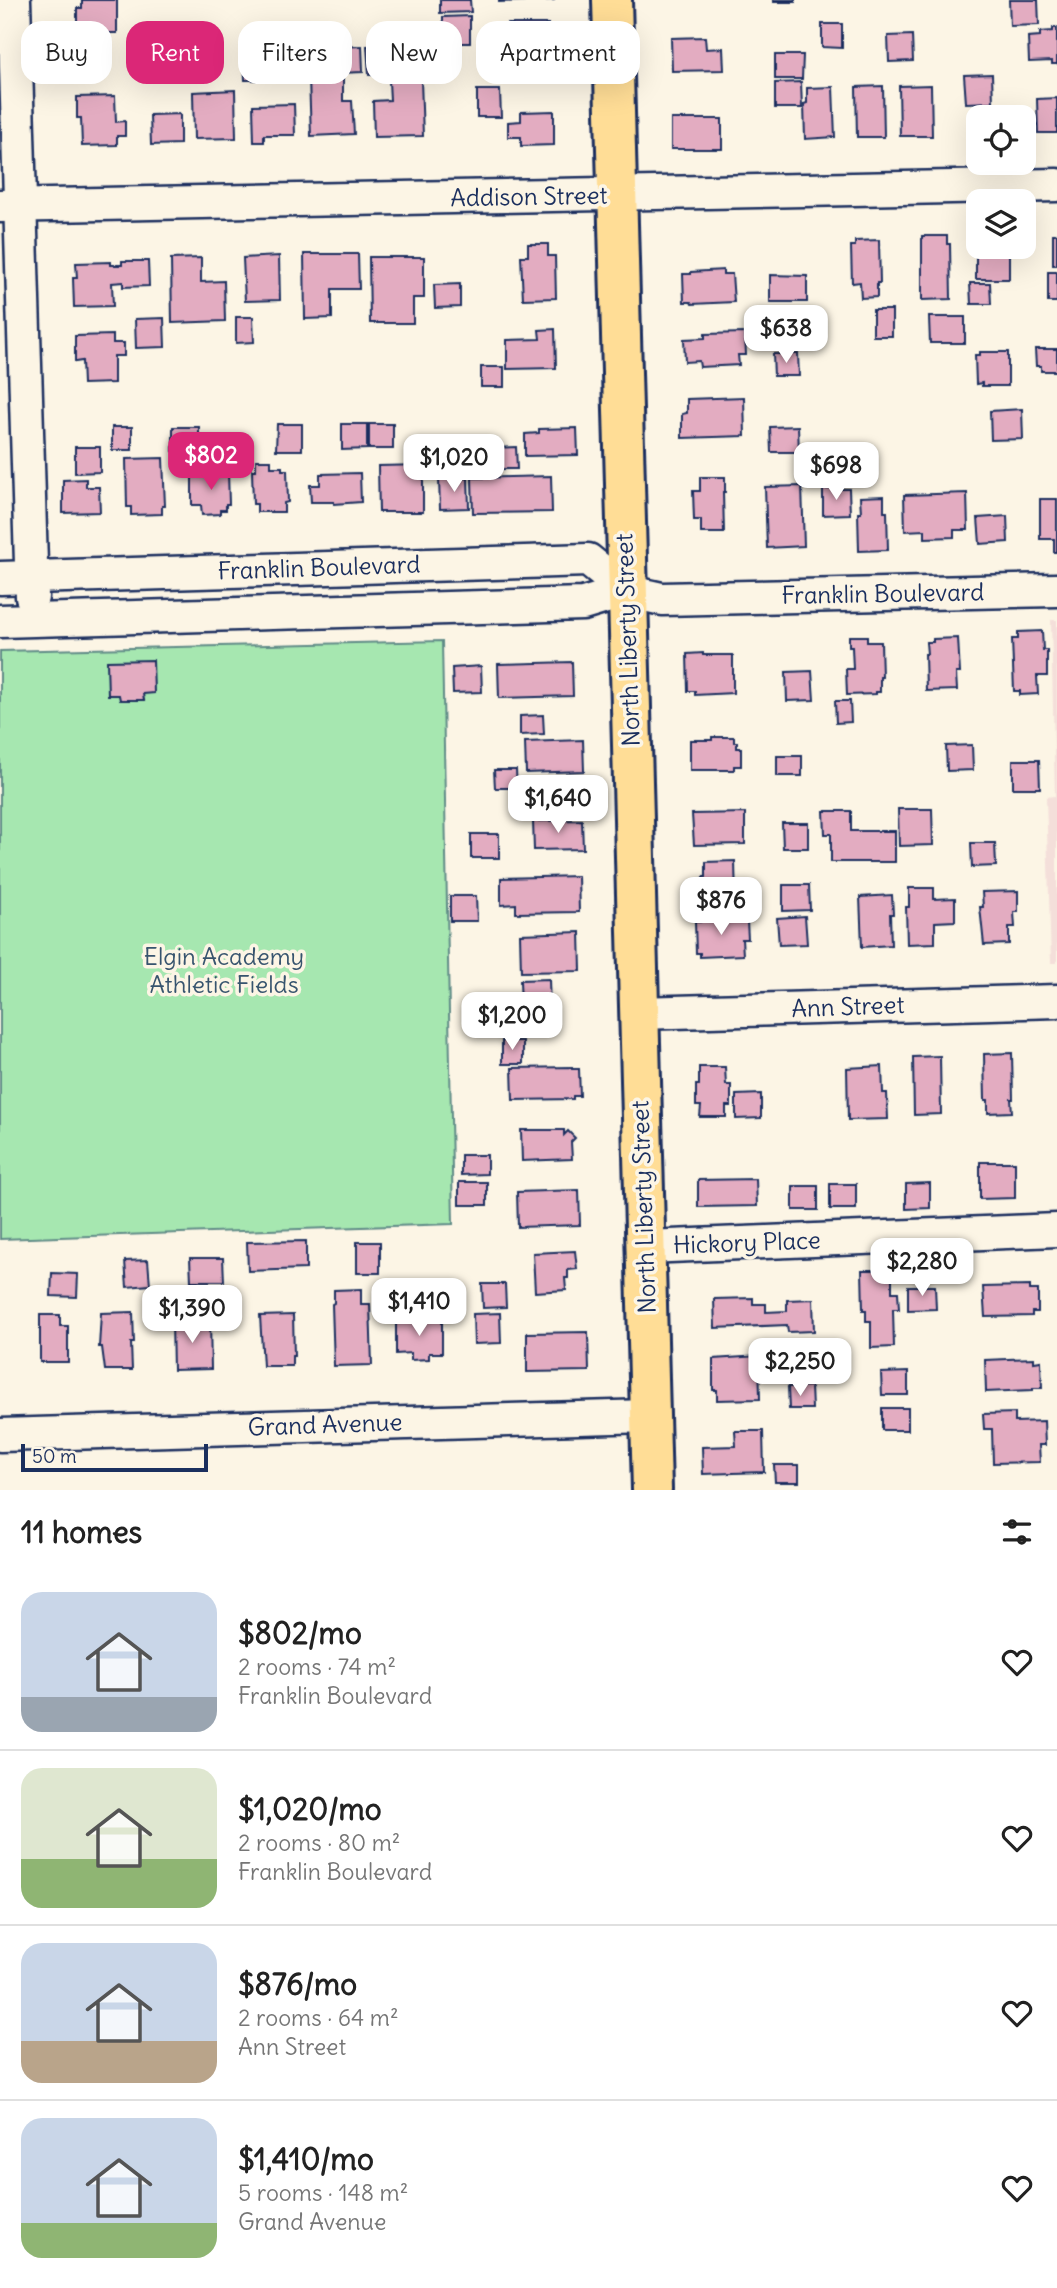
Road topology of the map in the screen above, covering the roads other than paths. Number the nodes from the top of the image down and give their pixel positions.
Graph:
1 (14, 0) edge
2 (612, 0) edge
3 (1057, 185) edge
4 (616, 195) junction
5 (10, 206) edge
6 (31, 576) junction
7 (0, 578) edge
8 (1057, 590) edge
9 (626, 591) junction
10 (33, 620) junction
11 (0, 621) edge
12 (1057, 1001) edge
13 (638, 1013) junction
14 (1057, 1230) edge
15 (646, 1247) junction
16 (649, 1416) junction
17 (0, 1435) edge
18 (652, 1490) edge

1 - 5 street
2 - 4 main road, North Liberty Street
3 - 4 street, Addison Street
4 - 5 street, Addison Street
4 - 9 main road, North Liberty Street
5 - 6 street
6 - 7 street, Franklin Boulevard
6 - 9 street, Franklin Boulevard
6 - 10 street
8 - 9 street, Franklin Boulevard
9 - 10 street, Franklin Boulevard
9 - 13 main road, North Liberty Street
10 - 11 street, Franklin Boulevard
12 - 13 street, Ann Street
13 - 15 main road, North Liberty Street
14 - 15 street, Hickory Place
15 - 16 main road, North Liberty Street
16 - 17 street, Grand Avenue
16 - 18 main road, North Liberty Street

